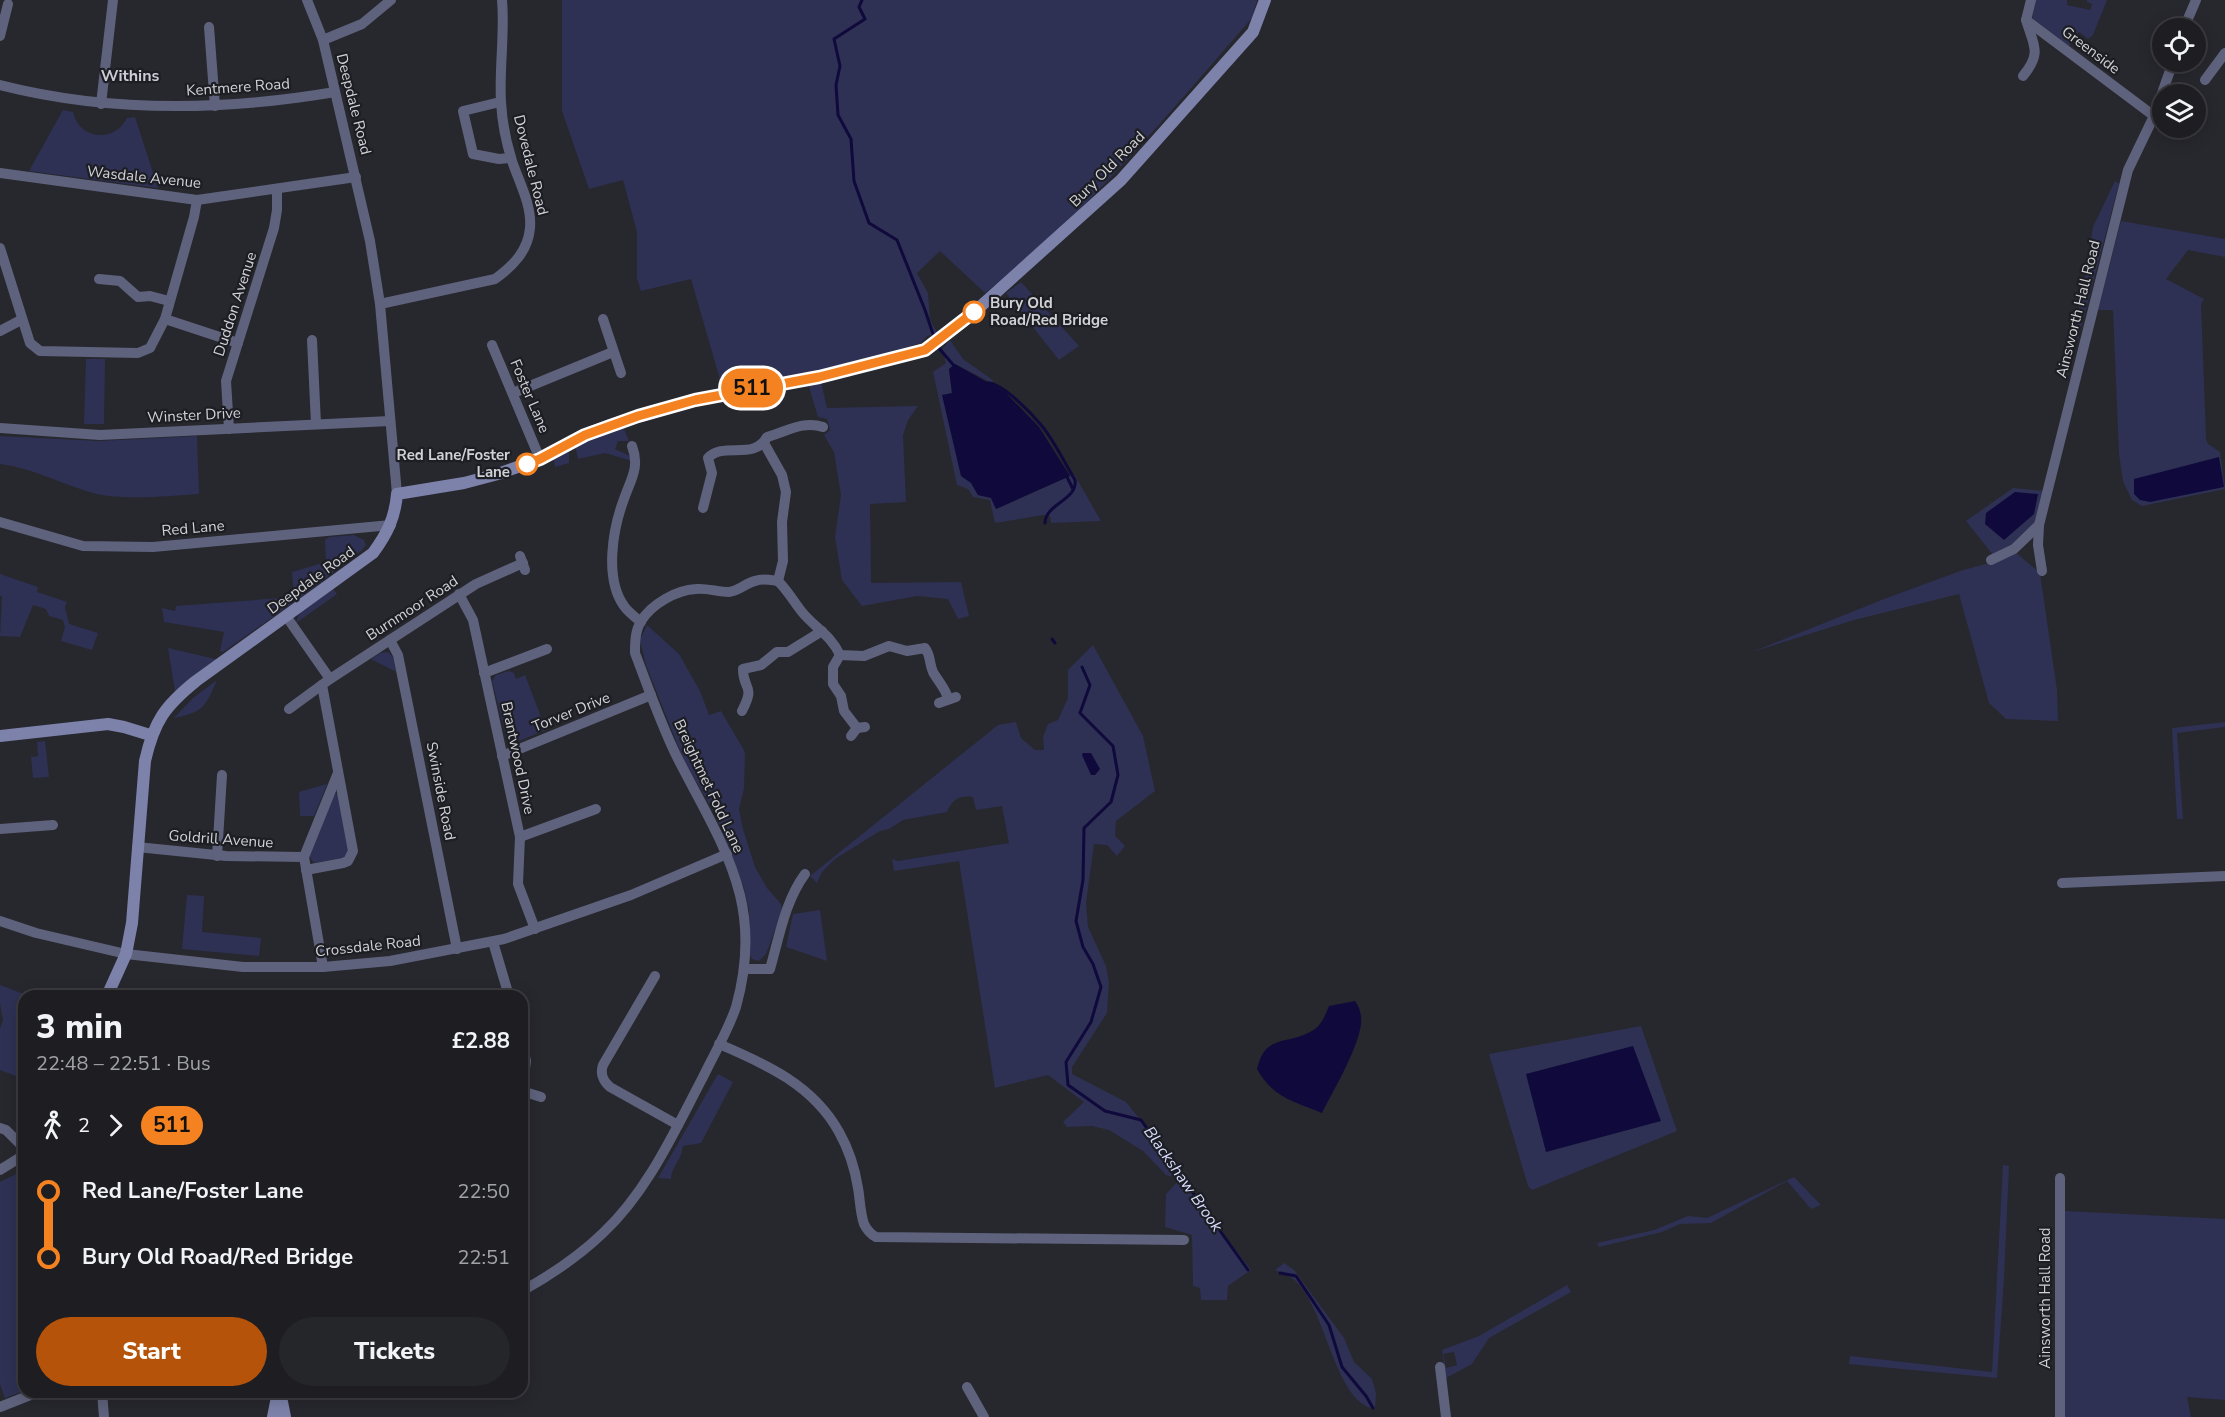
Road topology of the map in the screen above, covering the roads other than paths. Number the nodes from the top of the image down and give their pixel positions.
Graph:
1 (113, 0) edge
2 (308, 0) edge
3 (390, 0) edge
4 (502, 0) edge
5 (1265, 0) edge
6 (2031, 0) edge
7 (2196, 0) edge
8 (8, 4) edge
9 (2188, 18) edge
10 (2026, 20) junction
11 (209, 26) dead end
12 (0, 36) edge
13 (323, 40) junction
14 (2225, 53) edge
15 (2023, 76) dead end
16 (2205, 80) dead end
17 (0, 85) edge
18 (335, 92) junction
19 (501, 102) junction
20 (101, 104) junction
21 (215, 106) junction
22 (2152, 114) edge
23 (2152, 120) edge
24 (511, 158) junction
25 (0, 172) edge
26 (356, 177) junction
27 (276, 189) junction
28 (197, 200) junction
29 (0, 248) edge
30 (98, 279) dead end
31 (138, 297) junction
32 (169, 301) junction
33 (380, 304) junction
34 (135, 309) dead end
35 (165, 319) junction
36 (603, 319) dead end
37 (21, 320) junction
38 (0, 331) edge
39 (312, 340) dead end
40 (238, 343) junction
41 (492, 345) dead end
42 (613, 352) junction
43 (621, 373) dead end
44 (513, 393) junction
45 (390, 421) junction
46 (316, 424) junction
47 (823, 427) dead end
48 (0, 428) edge
49 (229, 429) junction
50 (764, 443) junction
51 (632, 446) dead end
52 (540, 459) junction
53 (397, 494) junction
54 (703, 511) dead end
55 (0, 522) edge
56 (391, 525) junction
57 (2039, 525) junction
58 (1991, 560) dead end
59 (523, 563) dead end
60 (2042, 571) dead end
61 (778, 581) junction
62 (459, 594) junction
63 (286, 616) junction
64 (641, 622) junction
65 (822, 631) junction
66 (390, 640) junction
67 (548, 649) dead end
68 (840, 655) junction
69 (515, 661) junction
70 (484, 673) junction
71 (519, 673) dead end
72 (326, 682) junction
73 (651, 696) junction
74 (948, 699) dead end
75 (743, 713) dead end
76 (303, 714) dead end
77 (858, 731) dead end
78 (150, 735) junction
79 (0, 736) edge
80 (502, 756) junction
81 (338, 772) junction
82 (222, 775) dead end
83 (596, 809) dead end
84 (53, 825) dead end
85 (0, 829) edge
86 (520, 837) junction
87 (137, 846) junction
88 (727, 854) junction
89 (218, 856) junction
90 (304, 857) junction
91 (306, 870) junction
92 (805, 874) dead end
93 (2225, 876) edge
94 (2062, 883) dead end
95 (0, 921) edge
96 (535, 929) junction
97 (493, 942) junction
98 (457, 949) junction
99 (126, 954) junction
100 (323, 967) junction
101 (744, 969) junction
102 (656, 976) dead end
103 (110, 990) edge
104 (507, 990) edge
105 (719, 1044) junction
106 (528, 1093) edge
107 (542, 1097) dead end
108 (678, 1125) junction
109 (0, 1128) edge
110 (18, 1142) edge
111 (18, 1159) edge
112 (0, 1170) edge
113 (2060, 1178) dead end
114 (1184, 1240) dead end
115 (528, 1287) edge
116 (1440, 1367) dead end
117 (967, 1387) dead end
118 (23, 1398) edge
119 (102, 1398) edge
120 (278, 1398) edge
121 (280, 1398) edge
122 (0, 1407) edge
123 (104, 1417) edge
124 (273, 1417) edge
125 (283, 1417) edge
126 (984, 1417) edge
127 (1446, 1417) edge
128 (2060, 1417) edge

1 - 20 street
2 - 13 street, Deepdale Road
3 - 13 street
4 - 19 street, Dovedale Road
5 - 52 street, Bury Old Road
6 - 10 street
7 - 9 street
8 - 12 street
10 - 15 street
10 - 22 street, Greenside
11 - 21 street
13 - 18 street, Deepdale Road
14 - 16 street
17 - 20 street, Kentmere Road
18 - 21 street, Kentmere Road
18 - 26 street, Deepdale Road
19 - 24 street, Dovedale Road
19 - 24 street
20 - 21 street, Kentmere Road
23 - 57 street, Ainsworth Hall Road
24 - 33 street, Dovedale Road
25 - 28 street, Wasdale Avenue
26 - 27 street, Wasdale Avenue
26 - 33 street, Deepdale Road
27 - 28 street, Wasdale Avenue
27 - 40 street, Duddon Avenue
28 - 32 street
29 - 37 street
30 - 31 street
31 - 32 street
31 - 34 street
32 - 35 street
33 - 45 street, Deepdale Road
35 - 37 street
35 - 40 street
36 - 42 street
37 - 38 street
39 - 46 street
40 - 49 street, Duddon Avenue
41 - 44 street, Foster Lane
42 - 43 street
42 - 44 street
44 - 52 street, Foster Lane
45 - 46 street, Winster Drive
45 - 53 street, Deepdale Road
46 - 49 street, Winster Drive
47 - 50 street
48 - 49 street, Winster Drive
50 - 54 street
50 - 61 street
51 - 64 street
52 - 53 street
53 - 56 street, Deepdale Road
55 - 56 street, Red Lane
56 - 63 street, Deepdale Road
57 - 58 street
57 - 60 street, Ainsworth Hall Road
59 - 62 street, Burnmoor Road
61 - 64 street
61 - 65 street
62 - 66 street, Burnmoor Road
62 - 70 street, Brantwood Drive
63 - 72 street
63 - 78 street, Deepdale Road
64 - 73 street, Breightmet Fold Lane
65 - 68 street
65 - 75 street
66 - 72 street, Burnmoor Road
66 - 98 street, Swinside Road
67 - 69 street
68 - 74 street
68 - 77 street
69 - 70 street
69 - 71 street
70 - 80 street, Brantwood Drive
72 - 76 street, Burnmoor Road
72 - 81 street
73 - 80 street, Torver Drive
73 - 88 street, Breightmet Fold Lane
78 - 79 street
78 - 87 street, Deepdale Road
80 - 86 street, Brantwood Drive
81 - 90 street
81 - 91 street
82 - 89 street
83 - 86 street
84 - 85 street
86 - 96 street, Brantwood Drive
87 - 89 street, Goldrill Avenue
87 - 99 street, Deepdale Road
88 - 96 street, Crossdale Road
88 - 101 street, Breightmet Fold Lane
89 - 90 street, Goldrill Avenue
90 - 91 street
91 - 100 street
92 - 101 street
93 - 94 street
95 - 99 street, Crossdale Road
96 - 97 street, Crossdale Road
97 - 98 street, Crossdale Road
97 - 104 street
98 - 100 street, Crossdale Road
99 - 100 street, Crossdale Road
99 - 103 street, Deepdale Road
101 - 105 street, Breightmet Fold Lane
102 - 108 street
105 - 108 street, Breightmet Fold Lane
105 - 114 street
106 - 107 street
108 - 115 street, Breightmet Fold Lane
109 - 110 street
111 - 112 street
113 - 128 street, Ainsworth Hall Road
116 - 127 street
117 - 126 street
118 - 122 street
119 - 123 street
120 - 124 street
121 - 125 street

